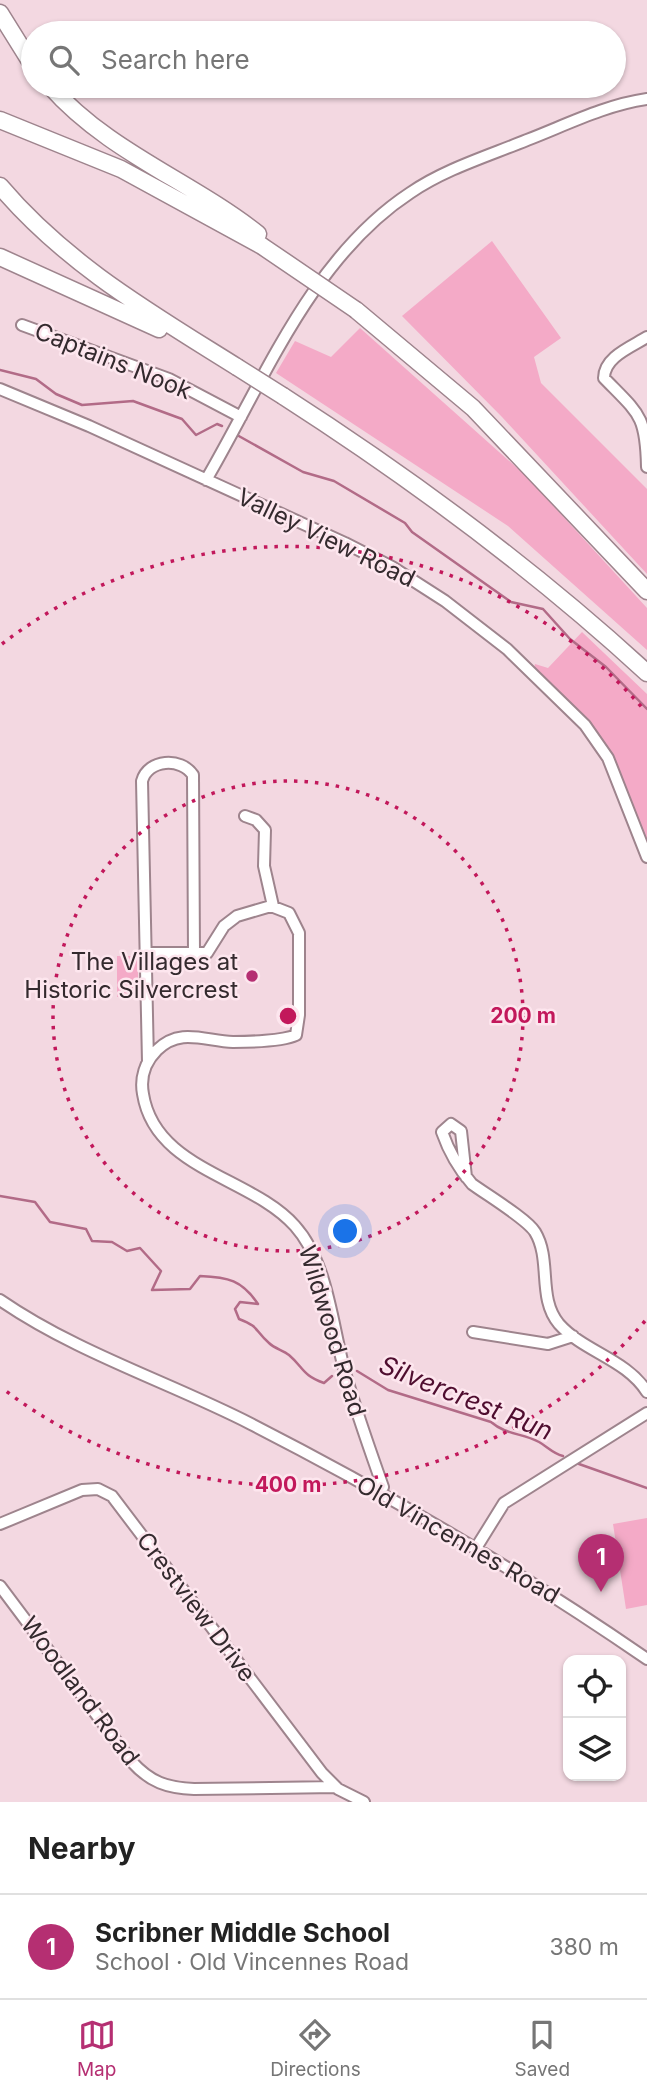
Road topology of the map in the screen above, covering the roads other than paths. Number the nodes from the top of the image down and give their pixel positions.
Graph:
1 (0, 13) edge
2 (21, 47) edge
3 (62, 98) edge
4 (647, 99) edge
5 (0, 120) edge
6 (0, 186) edge
7 (264, 243) junction
8 (0, 257) edge
9 (22, 325) dead end
10 (647, 337) edge
11 (237, 367) junction
12 (0, 389) edge
13 (242, 417) junction
14 (647, 467) edge
15 (206, 480) junction
16 (647, 591) edge
17 (647, 673) edge
18 (246, 816) dead end
19 (647, 857) edge
20 (273, 906) junction
21 (147, 953) junction
22 (194, 954) junction
23 (148, 1062) junction
24 (466, 1177) dead end
25 (0, 1300) edge
26 (473, 1332) dead end
27 (573, 1336) junction
28 (647, 1392) edge
29 (647, 1413) edge
30 (379, 1493) junction
31 (0, 1524) edge
32 (476, 1548) junction
33 (0, 1586) edge
34 (647, 1659) edge
35 (336, 1787) junction
36 (364, 1802) edge

1 - 2 highway
3 - 7 highway
4 - 13 street
5 - 7 highway
6 - 11 highway
7 - 16 highway, bridge
8 - 11 highway
9 - 13 street, Captains Nook
10 - 14 street
11 - 17 highway, bridge
12 - 15 street, Valley View Road
13 - 15 street
15 - 19 street, Valley View Road
18 - 20 street
20 - 22 street
20 - 23 street
21 - 22 street
21 - 22 street
21 - 23 street
23 - 30 street, Wildwood Road
24 - 27 street
25 - 30 street, Old Vincennes Road
26 - 27 street
27 - 28 street
29 - 32 street
30 - 32 street, Old Vincennes Road
31 - 35 street, Crestview Drive
32 - 34 street, Old Vincennes Road
33 - 35 street, Woodland Road
35 - 36 street, Crestview Drive

